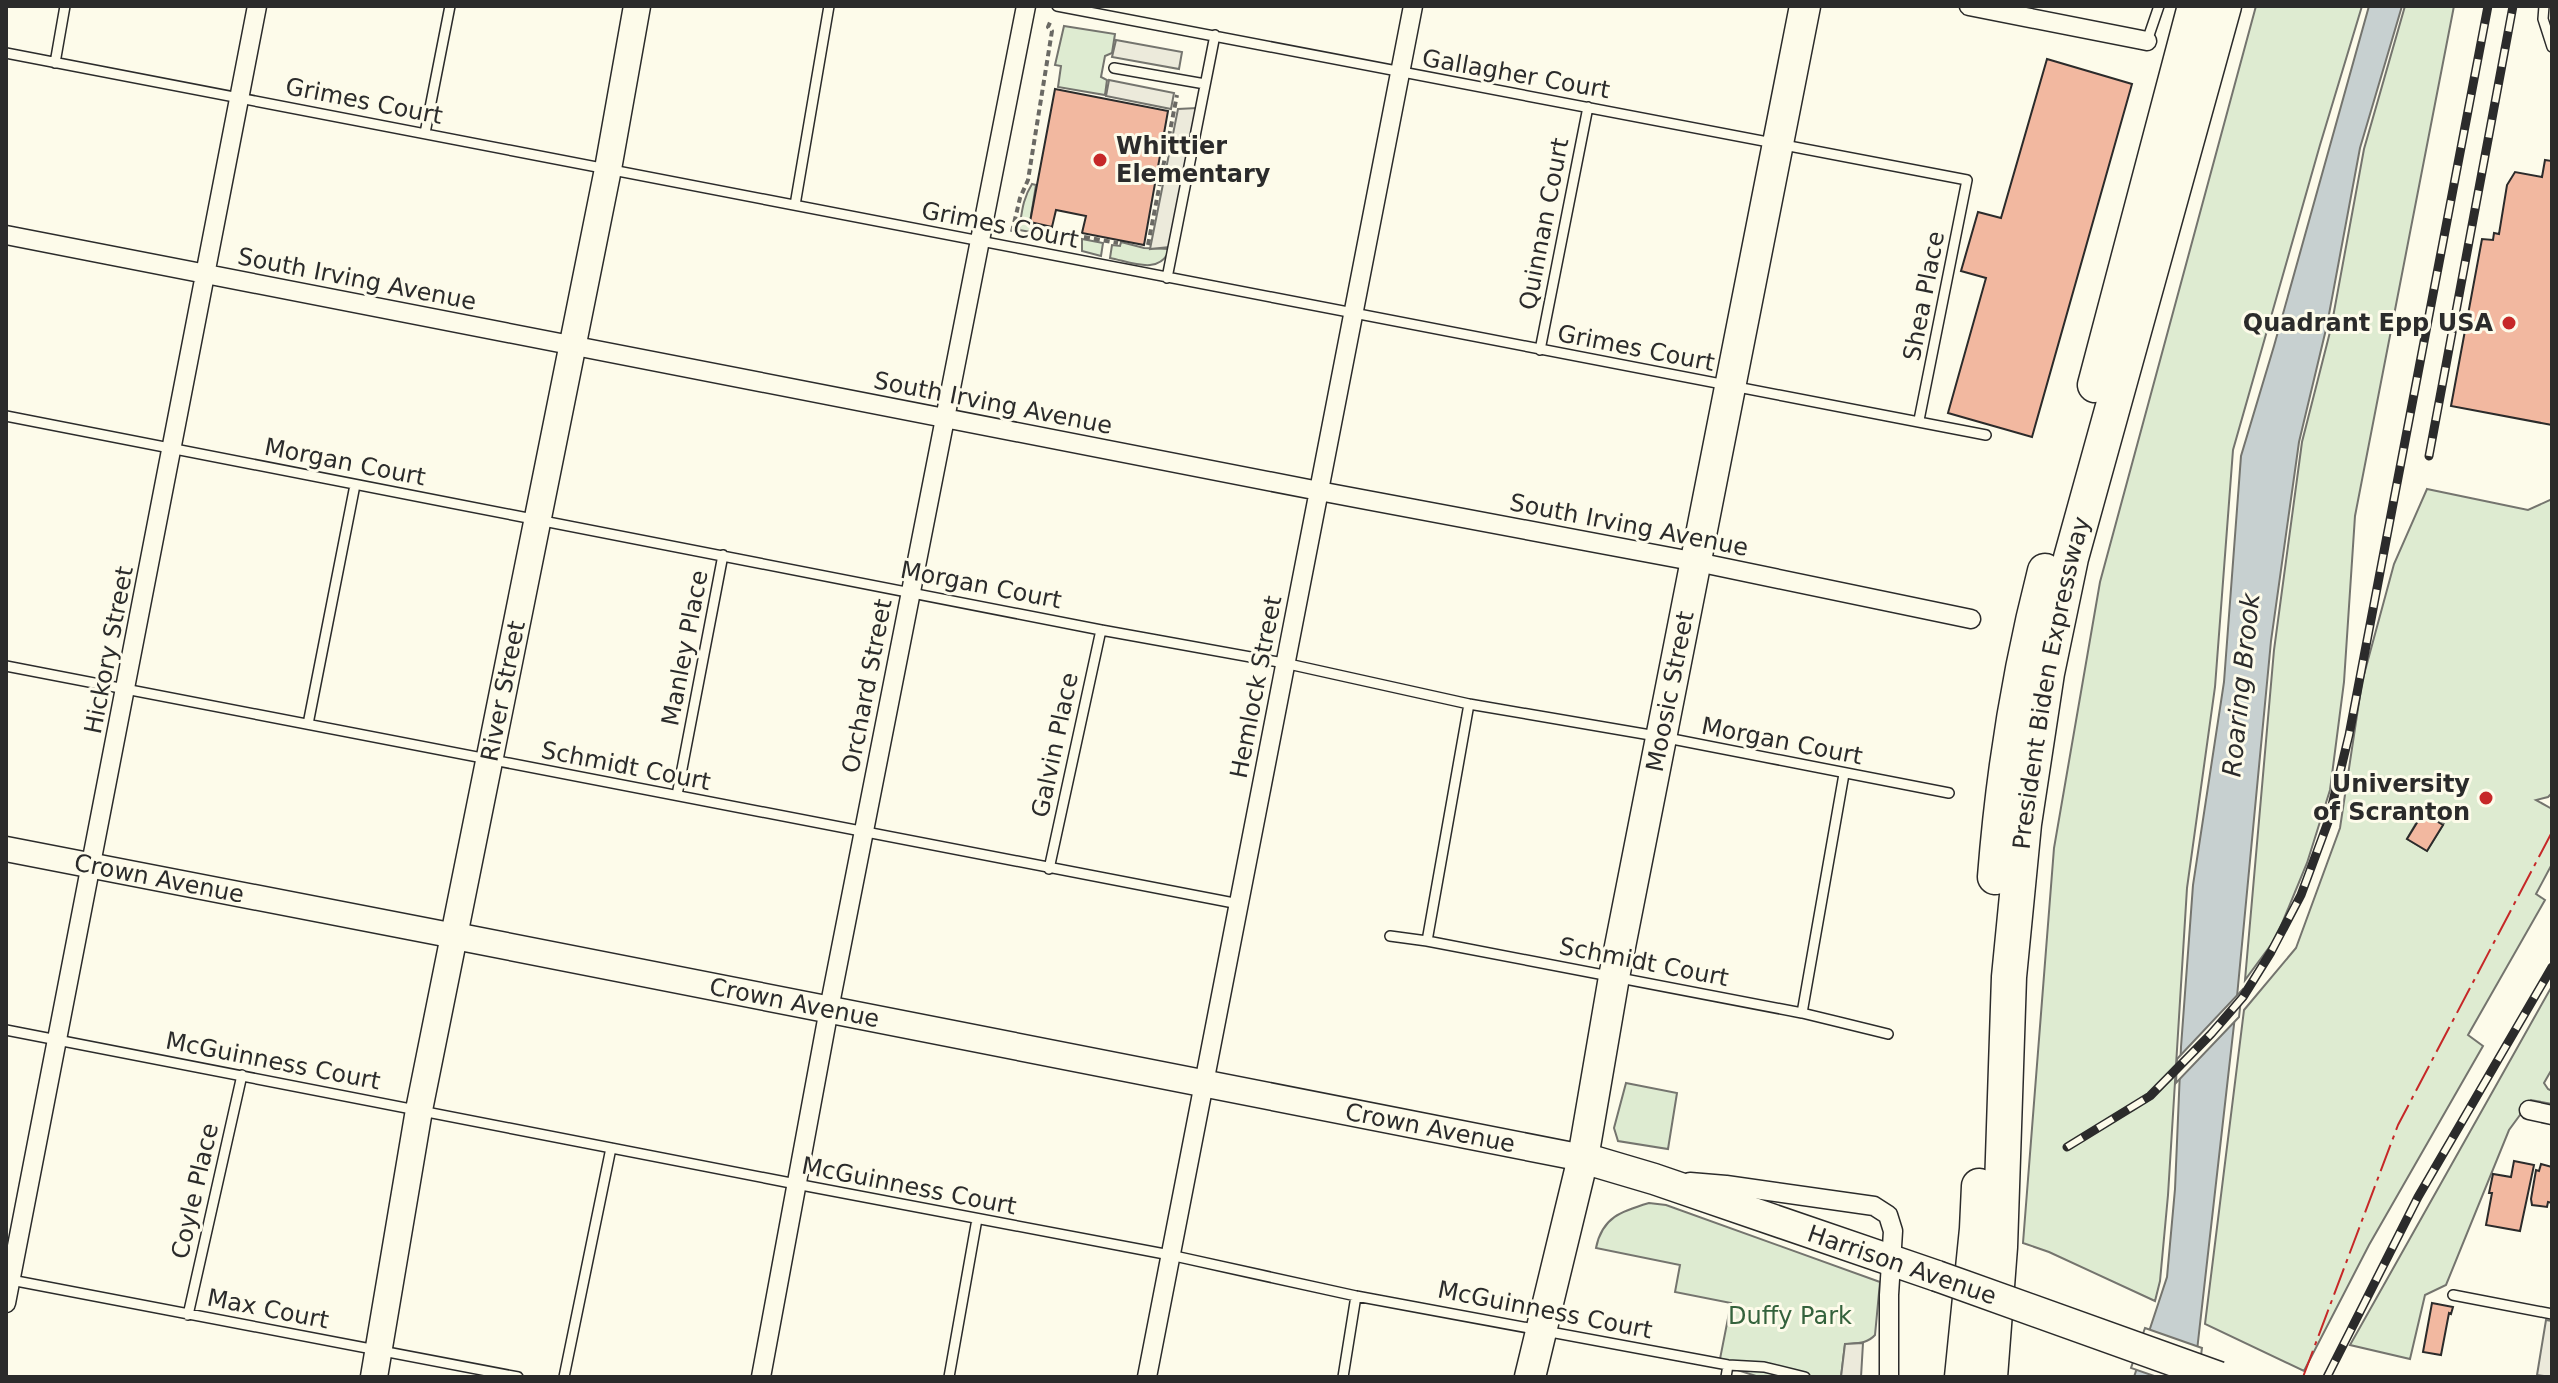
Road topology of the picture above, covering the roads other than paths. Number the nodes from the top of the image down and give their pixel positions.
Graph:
1 (65, 6) edge
2 (257, 6) edge
3 (450, 6) edge
4 (637, 6) edge
5 (829, 6) edge
6 (1026, 6) edge
7 (1057, 6) edge
8 (1413, 6) edge
9 (1805, 6) edge
10 (1969, 6) edge
11 (2159, 6) edge
12 (2195, 6) edge
13 (2224, 6) edge
14 (2544, 6) edge
15 (1215, 35) junction
16 (2147, 41) joint
17 (2552, 47) edge
18 (6, 53) edge
19 (55, 63) junction
20 (1114, 68) dead end
21 (1399, 73) junction
22 (1205, 84) junction
23 (239, 97) junction
24 (1588, 107) junction
25 (425, 133) junction
26 (1779, 144) junction
27 (608, 169) junction
28 (1967, 180) joint
29 (795, 205) junction
30 (6, 235) edge
31 (980, 241) junction
32 (207, 274) junction
33 (1167, 278) junction
34 (1352, 314) junction
35 (571, 346) junction
36 (1540, 350) junction
37 (1731, 387) junction
38 (6, 416) edge
39 (947, 418) junction
40 (1919, 420) junction
41 (1986, 435) dead end
42 (173, 449) junction
43 (355, 485) junction
44 (1319, 491) junction
45 (538, 519) junction
46 (723, 555) junction
47 (1697, 562) junction
48 (910, 591) junction
49 (1971, 619) dead end
50 (1101, 630) junction
51 (1284, 663) junction
52 (6, 666) edge
53 (126, 689) junction
54 (1469, 704) junction
55 (308, 724) junction
56 (1662, 737) junction
57 (490, 761) junction
58 (1844, 774) junction
59 (1949, 793) dead end
60 (677, 795) junction
61 (864, 831) junction
62 (6, 849) edge
63 (90, 865) junction
64 (1049, 869) junction
65 (1239, 904) junction
66 (455, 936) junction
67 (1390, 936) dead end
68 (1427, 941) junction
69 (1614, 977) junction
70 (829, 1009) junction
71 (1802, 1013) junction
72 (6, 1030) edge
73 (1888, 1034) dead end
74 (57, 1040) junction
75 (242, 1075) junction
76 (1205, 1082) junction
77 (419, 1110) junction
78 (2529, 1110) dead end
79 (2552, 1115) edge
80 (611, 1148) junction
81 (1583, 1158) junction
82 (1654, 1179) junction
83 (796, 1184) junction
84 (977, 1219) junction
85 (1170, 1255) junction
86 (1892, 1261) junction
87 (11, 1280) junction
88 (2453, 1295) dead end
89 (1356, 1296) junction
90 (6, 1303) edge
91 (2552, 1314) edge
92 (188, 1315) junction
93 (1540, 1329) junction
94 (379, 1351) junction
95 (1728, 1365) junction
96 (374, 1377) edge
97 (518, 1377) edge
98 (564, 1377) edge
99 (761, 1377) edge
100 (949, 1377) edge
101 (1147, 1377) edge
102 (1343, 1377) edge
103 (1530, 1377) edge
104 (1726, 1377) edge
105 (1805, 1377) edge
106 (1889, 1377) edge
107 (1962, 1377) edge
108 (1990, 1377) edge
109 (2219, 1377) edge

1 - 19 lane
2 - 23 street, Hickory Street
3 - 25 lane
4 - 27 main road, River Street
5 - 29 lane
6 - 31 street, Orchard Street
7 - 15 lane, Gallagher Court
8 - 21 street, Hemlock Street
9 - 26 main road, Moosic Street
10 - 16 street
11 - 16 lane
12 - 107 highway, President Biden Expressway
13 - 108 highway, President Biden Expressway
14 - 17 lane
15 - 21 lane, Gallagher Court
15 - 22 lane
18 - 19 lane, Grimes Court
19 - 23 lane, Grimes Court
20 - 22 lane
21 - 24 lane, Gallagher Court
21 - 34 street, Hemlock Street
22 - 33 lane
23 - 25 lane, Grimes Court
23 - 32 street, Hickory Street
24 - 26 lane, Gallagher Court
24 - 36 lane, Quinnan Court
25 - 27 lane, Grimes Court
26 - 28 lane, Gallagher Court
26 - 37 main road, Moosic Street
27 - 29 lane, Grimes Court
27 - 35 main road, River Street
28 - 40 lane, Shea Place
29 - 31 lane, Grimes Court
30 - 32 street, South Irving Avenue
31 - 33 lane, Grimes Court
31 - 39 street, Orchard Street
32 - 35 street, South Irving Avenue
32 - 42 street, Hickory Street
33 - 34 lane, Grimes Court
34 - 36 lane, Grimes Court
34 - 44 street, Hemlock Street
35 - 39 street, South Irving Avenue
35 - 45 main road, River Street
36 - 37 lane, Grimes Court
37 - 40 lane, Grimes Court
37 - 47 main road, Moosic Street
38 - 42 lane, Morgan Court
39 - 44 street, South Irving Avenue
39 - 48 street, Orchard Street
40 - 41 lane, Grimes Court
42 - 43 lane, Morgan Court
42 - 53 street, Hickory Street
43 - 45 lane, Morgan Court
43 - 55 lane
44 - 47 street, South Irving Avenue
44 - 51 street, Hemlock Street
45 - 46 lane, Morgan Court
45 - 57 main road, River Street
46 - 48 lane, Morgan Court
46 - 60 lane, Manley Place
47 - 49 street, South Irving Avenue
47 - 56 main road, Moosic Street
48 - 50 lane, Morgan Court
48 - 61 street, Orchard Street
50 - 51 lane, Morgan Court
50 - 64 lane, Galvin Place
51 - 54 lane, Morgan Court
51 - 65 street, Hemlock Street
52 - 53 lane, Schmidt Court
53 - 55 lane, Schmidt Court
53 - 63 street, Hickory Street
54 - 56 lane, Morgan Court
54 - 68 lane
55 - 57 lane, Schmidt Court
56 - 58 lane, Morgan Court
56 - 69 main road, Moosic Street
57 - 60 lane, Schmidt Court
57 - 66 main road, River Street
58 - 59 lane, Morgan Court
58 - 71 lane
60 - 61 lane, Schmidt Court
61 - 64 lane, Schmidt Court
61 - 70 street, Orchard Street
62 - 63 street, Crown Avenue
63 - 66 street, Crown Avenue
63 - 74 street, Hickory Street
64 - 65 lane, Schmidt Court
65 - 76 street, Hemlock Street
66 - 70 main road, Crown Avenue
66 - 77 main road, River Street
67 - 68 lane, Schmidt Court
68 - 69 lane, Schmidt Court
69 - 71 lane, Schmidt Court
69 - 81 main road, Moosic Street
70 - 76 main road, Crown Avenue
70 - 83 street, Orchard Street
71 - 73 lane, Schmidt Court
72 - 74 lane, McGuinness Court
74 - 75 lane, McGuinness Court
74 - 87 street, Hickory Street
75 - 77 lane, McGuinness Court
75 - 92 lane, Coyle Place
76 - 81 main road, Crown Avenue
76 - 85 street, Hemlock Street
77 - 80 lane, McGuinness Court
77 - 94 main road, River Street
78 - 79 street
80 - 83 lane, McGuinness Court
80 - 98 lane
81 - 82 main road, Harrison Avenue
81 - 93 main road, Moosic Street
82 - 86 main road, Harrison Avenue
82 - 86 street
83 - 84 lane, McGuinness Court
83 - 99 street, Orchard Street
84 - 85 lane, McGuinness Court
84 - 100 lane
85 - 89 lane, McGuinness Court
85 - 101 street, Hemlock Street
86 - 106 street
86 - 109 main road, Harrison Avenue, bridge
87 - 90 street, Hickory Street
87 - 92 lane, Max Court
88 - 91 lane
89 - 93 lane, McGuinness Court
89 - 102 lane
92 - 94 lane, Max Court
93 - 95 lane, McGuinness Court
93 - 103 main road, Moosic Street
94 - 96 main road, River Street
94 - 97 lane, Max Court
95 - 104 lane
95 - 105 lane, McGuinness Court

